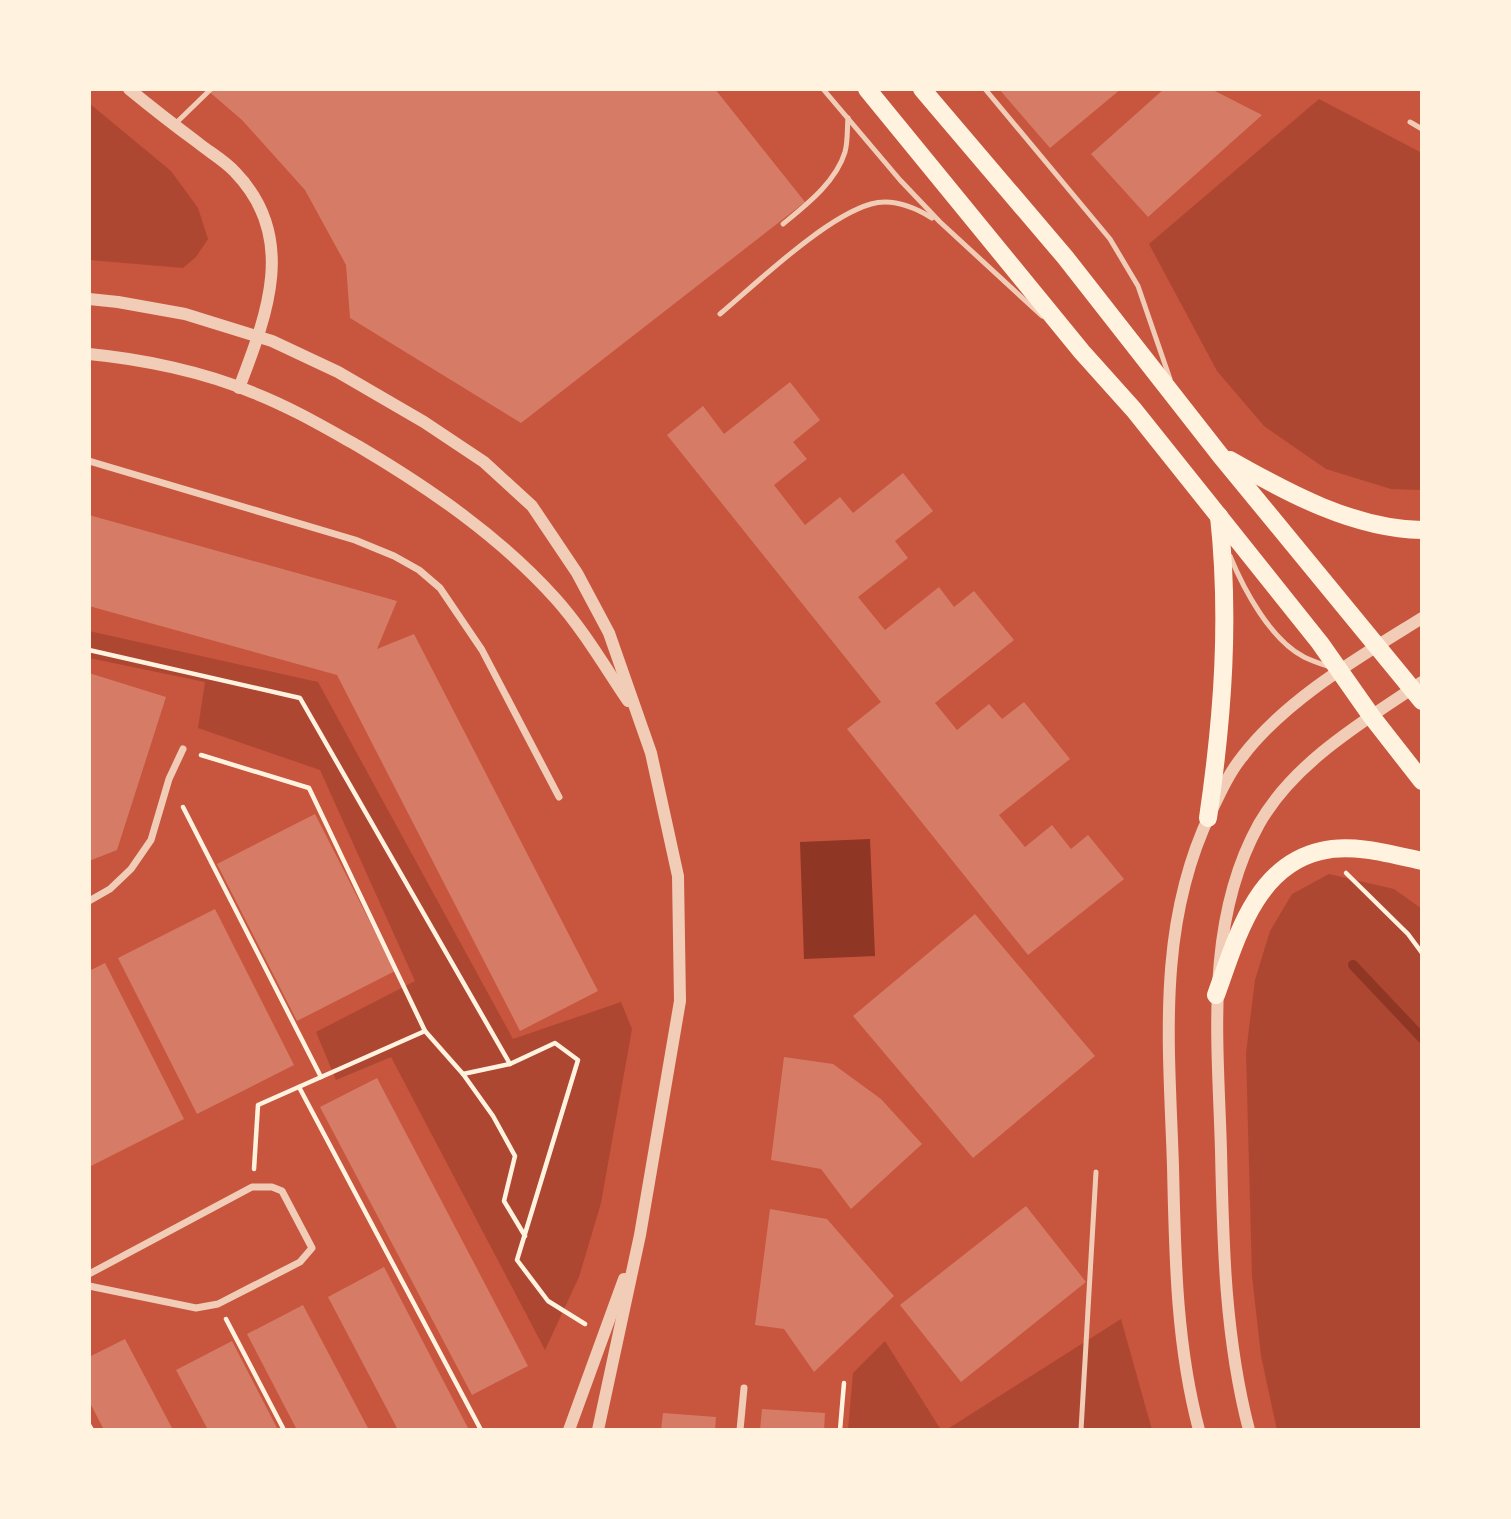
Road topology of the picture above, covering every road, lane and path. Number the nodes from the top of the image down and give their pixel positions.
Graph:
1 (211, 89) edge
2 (823, 89) edge
3 (867, 89) edge
4 (922, 89) edge
5 (985, 89) edge
6 (131, 91) edge
7 (848, 118) junction
8 (1409, 122) dead end
9 (174, 125) junction
10 (1422, 129) edge
11 (940, 222) junction
12 (783, 224) dead end
13 (89, 299) edge
14 (719, 314) dead end
15 (259, 337) junction
16 (1082, 352) junction
17 (89, 354) edge
18 (239, 388) junction
19 (1178, 402) junction
20 (1220, 455) junction
21 (89, 461) edge
22 (1219, 516) junction
23 (1422, 530) edge
24 (1422, 618) edge
25 (1378, 646) junction
26 (89, 650) edge
27 (1340, 671) junction
28 (1419, 691) edge
29 (1372, 717) junction
30 (183, 749) joint
31 (651, 753) junction
32 (169, 779) junction
33 (1422, 781) edge
34 (559, 797) dead end
35 (1208, 818) junction
36 (1322, 850) junction
37 (1422, 861) edge
38 (89, 901) edge
39 (1422, 953) edge
40 (1216, 995) junction
41 (425, 1031) junction
42 (510, 1065) junction
43 (463, 1074) junction
44 (321, 1077) junction
45 (299, 1087) junction
46 (1096, 1172) dead end
47 (252, 1187) junction
48 (525, 1236) junction
49 (640, 1236) junction
50 (89, 1274) edge
51 (89, 1286) edge
52 (219, 1304) junction
53 (603, 1336) junction
54 (844, 1383) dead end
55 (744, 1388) dead end
56 (284, 1430) edge
57 (481, 1430) edge
58 (569, 1430) edge
59 (598, 1430) edge
60 (740, 1430) edge
61 (840, 1430) edge
62 (1081, 1430) edge
63 (1199, 1430) edge
64 (1249, 1430) edge

1 - 9 lane
2 - 7 lane
3 - 16 main road
4 - 19 main road
5 - 19 lane
6 - 9 street
7 - 11 lane
7 - 12 lane
8 - 10 lane
9 - 15 street
11 - 14 lane
11 - 16 lane
13 - 15 street
15 - 18 street
15 - 31 street
16 - 22 main road
17 - 18 street
18 - 31 street
19 - 20 main road
20 - 23 main road
20 - 25 main road
21 - 34 street
22 - 27 main road
22 - 27 lane
22 - 35 main road
24 - 25 street
25 - 27 street
25 - 28 main road
26 - 42 path
27 - 29 main road
27 - 35 street
28 - 29 street
29 - 33 main road
29 - 40 street
30 - 32 street
30 - 41 path
31 - 49 street
32 - 38 street
32 - 44 path
35 - 63 street
36 - 37 main road
36 - 39 path
36 - 40 main road
40 - 64 street
41 - 43 path
41 - 44 path
42 - 43 path
42 - 48 path
43 - 48 path
44 - 45 path
45 - 47 path
45 - 57 path
46 - 62 lane
47 - 50 street
47 - 52 street
48 - 53 path
49 - 53 street
49 - 59 street
51 - 52 street
52 - 56 path
53 - 58 street
54 - 61 path
55 - 60 street

